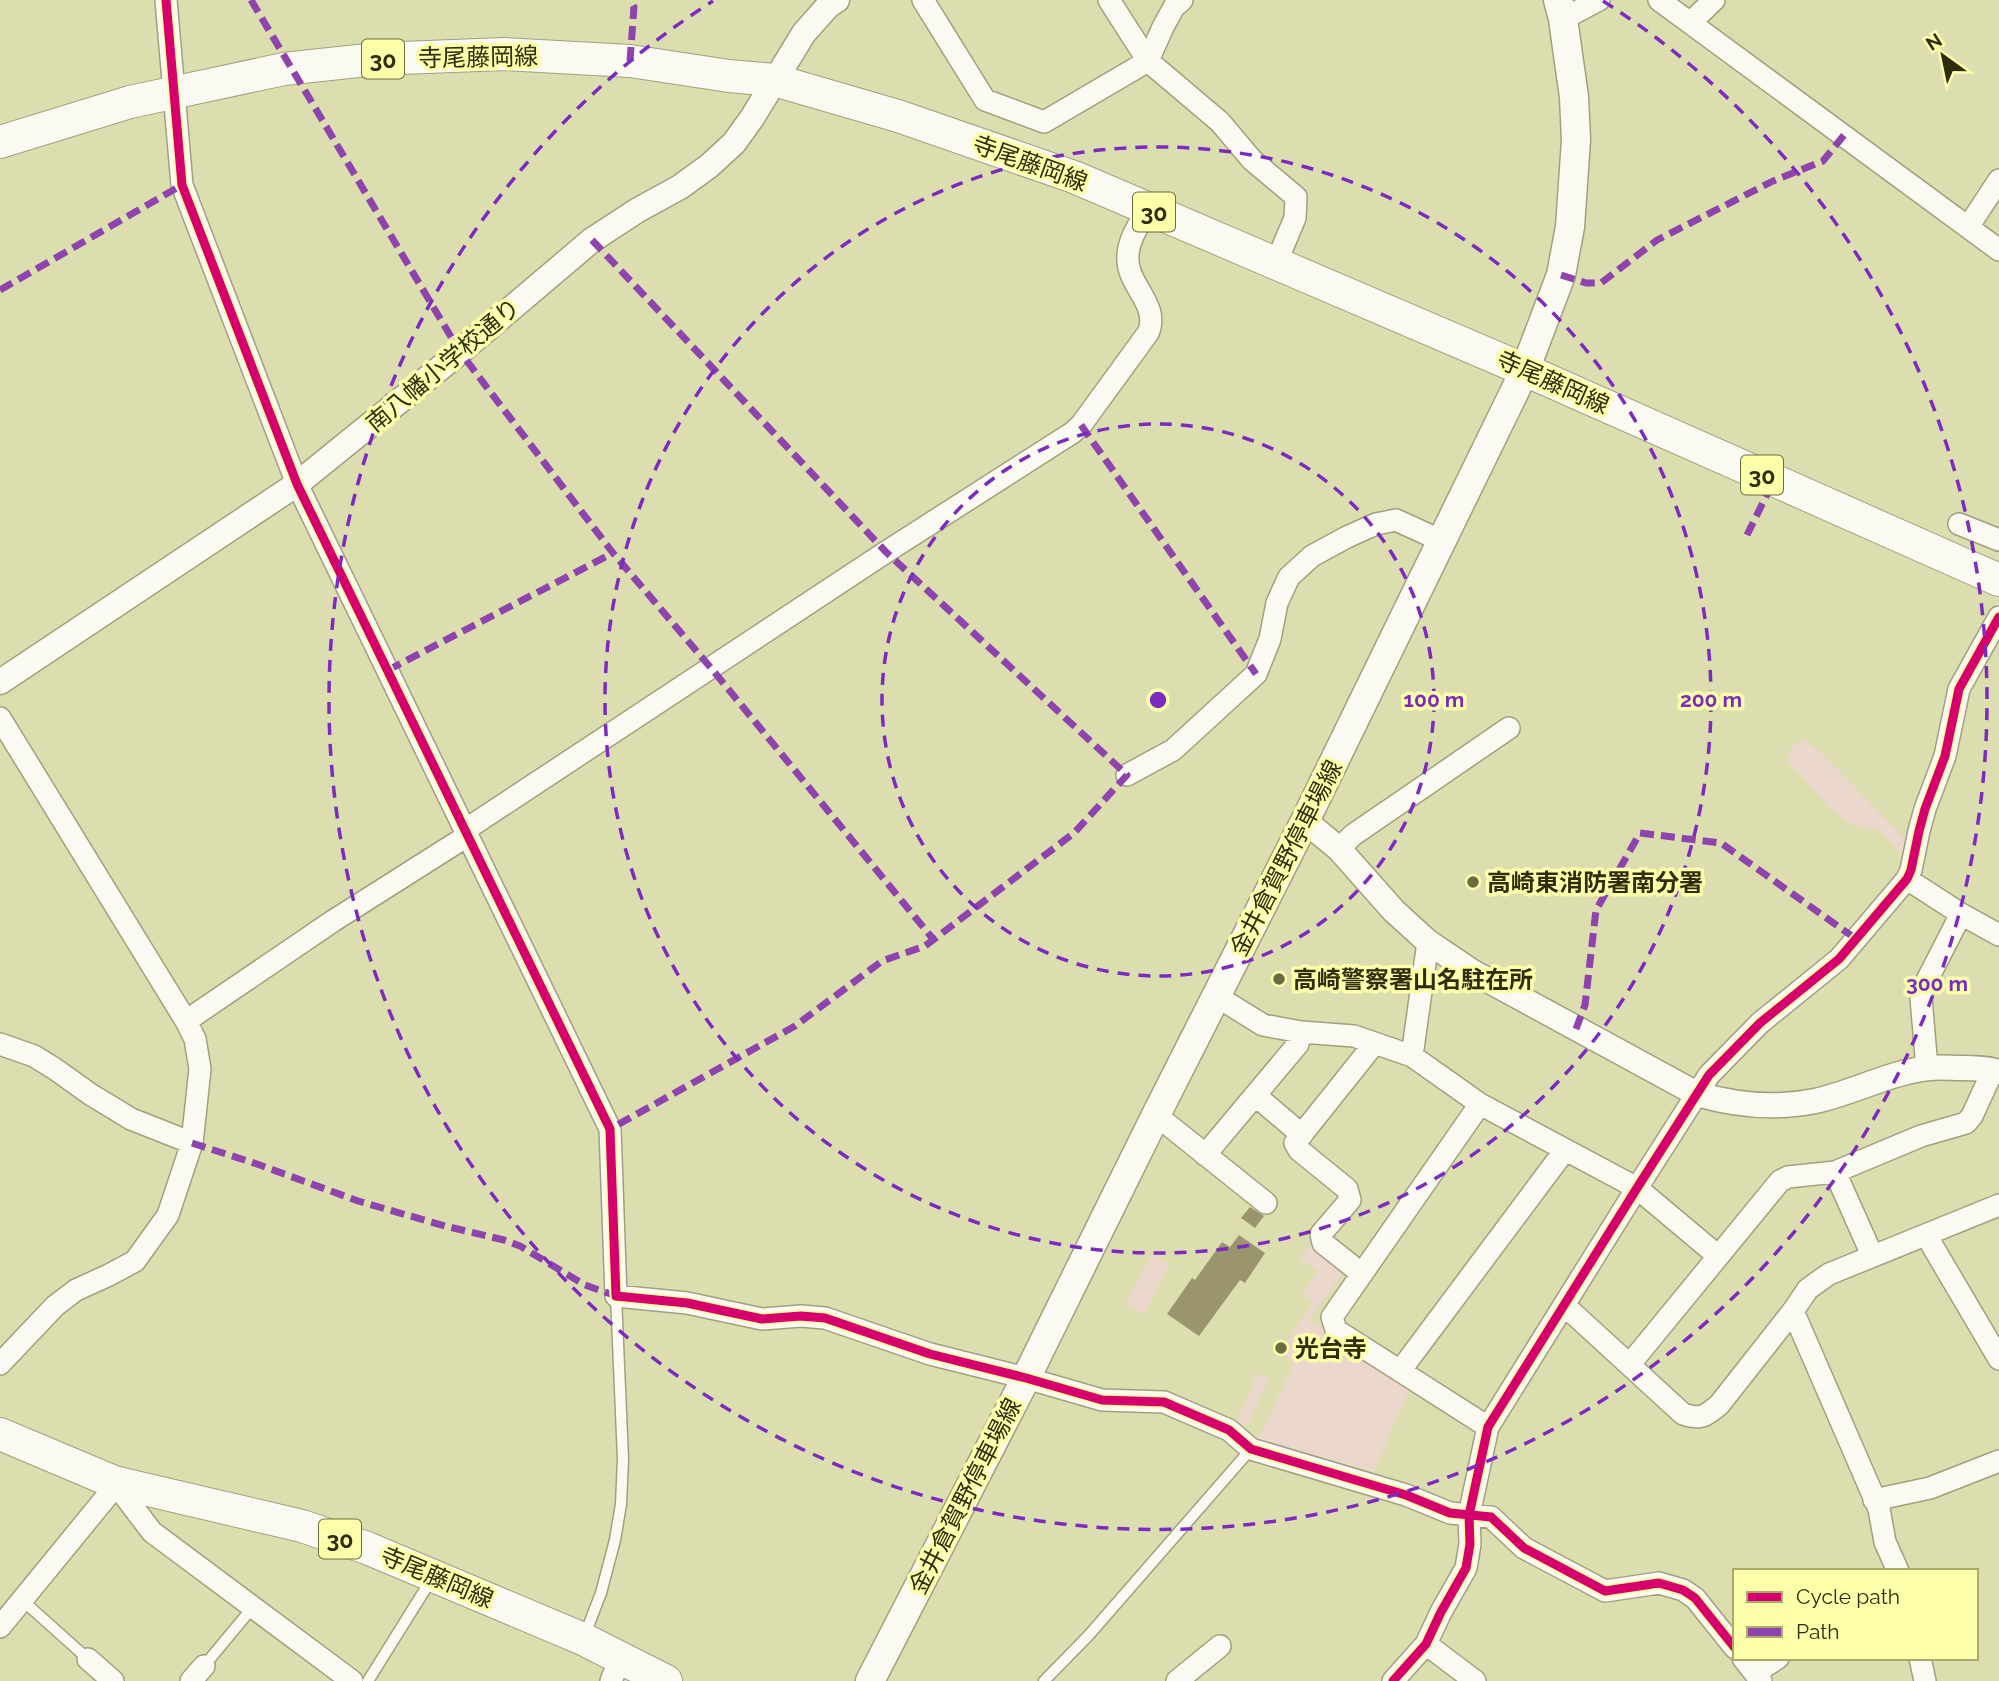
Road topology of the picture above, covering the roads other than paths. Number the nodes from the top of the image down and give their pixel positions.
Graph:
1 (166, 0) edge
2 (837, 0) edge
3 (923, 0) edge
4 (1109, 0) edge
5 (1182, 0) edge
6 (1599, 0) edge
7 (1659, 0) edge
8 (1714, 0) edge
9 (1561, 10) edge
10 (1690, 23) junction
11 (1148, 61) junction
12 (774, 80) junction
13 (174, 92) junction
14 (0, 142) edge
15 (1999, 180) edge
16 (1148, 209) junction
17 (1968, 227) junction
18 (1999, 250) edge
19 (1276, 263) junction
20 (1525, 370) junction
21 (297, 484) junction
22 (1959, 524) dead end
23 (1999, 540) edge
24 (1442, 541) junction
25 (1999, 580) edge
26 (1999, 617) edge
27 (0, 682) edge
28 (0, 718) edge
29 (1509, 728) dead end
30 (1127, 775) dead end
31 (1305, 821) junction
32 (466, 833) junction
33 (1339, 849) junction
34 (1907, 879) junction
35 (1961, 914) junction
36 (1999, 934) edge
37 (1428, 942) junction
38 (1216, 996) junction
39 (186, 1021) junction
40 (1301, 1032) junction
41 (0, 1044) edge
42 (1374, 1044) junction
43 (1412, 1056) junction
44 (1927, 1068) junction
45 (1996, 1071) edge
46 (1697, 1094) junction
47 (1255, 1095) junction
48 (1479, 1104) junction
49 (1156, 1115) junction
50 (1302, 1135) junction
51 (192, 1143) junction
52 (1565, 1150) junction
53 (1205, 1155) junction
54 (1835, 1172) junction
55 (1637, 1188) junction
56 (1266, 1203) dead end
57 (1999, 1205) edge
58 (1926, 1235) junction
59 (1872, 1255) junction
60 (1718, 1256) junction
61 (1362, 1274) junction
62 (616, 1296) junction
63 (1564, 1305) junction
64 (1793, 1311) junction
65 (1999, 1359) edge
66 (0, 1364) edge
67 (1630, 1364) junction
68 (1400, 1371) junction
69 (1026, 1378) junction
70 (1488, 1427) junction
71 (0, 1434) edge
72 (1251, 1449) junction
73 (1999, 1461) edge
74 (114, 1482) junction
75 (1874, 1500) junction
76 (1469, 1515) junction
77 (1897, 1569) edge
78 (434, 1575) junction
79 (22, 1600) junction
80 (253, 1607) junction
81 (0, 1627) edge
82 (583, 1639) junction
83 (1426, 1644) junction
84 (1220, 1646) dead end
85 (1733, 1646) edge
86 (88, 1659) joint
87 (1774, 1660) edge
88 (1920, 1660) edge
89 (615, 1670) edge
90 (1753, 1671) edge
91 (198, 1673) edge
92 (113, 1681) edge
93 (352, 1681) edge
94 (368, 1681) edge
95 (666, 1681) edge
96 (870, 1681) edge
97 (1044, 1681) edge
98 (1177, 1681) edge
99 (1393, 1681) edge
100 (1475, 1681) edge
101 (1925, 1681) edge

1 - 13 street
2 - 12 street, 南八幡小学校通り
3 - 11 street
4 - 11 street
5 - 11 street
6 - 9 street
7 - 10 street
8 - 10 street
9 - 20 main road, 金井倉賀野停車場線
10 - 17 street
11 - 19 street
12 - 13 main road, 寺尾藤岡線 / 30
12 - 16 main road, 寺尾藤岡線 / 30
12 - 21 street, 南八幡小学校通り
13 - 14 main road, 寺尾藤岡線 / 30
13 - 21 street
15 - 17 street
16 - 19 main road, 寺尾藤岡線 / 30
16 - 32 street
17 - 18 street
19 - 20 main road, 寺尾藤岡線 / 30
20 - 24 main road, 金井倉賀野停車場線
20 - 25 main road, 寺尾藤岡線 / 30
21 - 27 street, 南八幡小学校通り
21 - 32 street
22 - 23 street
24 - 30 street
24 - 31 main road, 金井倉賀野停車場線
26 - 34 street
28 - 39 street
29 - 33 street
31 - 33 street
31 - 38 main road, 金井倉賀野停車場線
32 - 39 street
32 - 62 street
33 - 37 street
34 - 35 street
34 - 46 street
35 - 36 street
35 - 44 street
37 - 43 street
37 - 46 street
38 - 40 street
38 - 49 main road, 金井倉賀野停車場線
39 - 51 street
40 - 42 street
40 - 47 street
41 - 51 street
42 - 43 street
42 - 50 street
43 - 48 street
44 - 45 street
44 - 46 street
45 - 54 street
46 - 55 street
47 - 50 street
47 - 53 street
48 - 52 street
48 - 61 street
49 - 53 street
49 - 69 main road, 金井倉賀野停車場線
50 - 61 street
51 - 66 street
52 - 55 street
52 - 68 street
53 - 56 street
54 - 59 street
54 - 60 street
55 - 60 street
55 - 63 street
57 - 58 street
58 - 59 street
58 - 65 street
59 - 64 street
60 - 67 street
61 - 68 street
62 - 69 street
62 - 82 lane
63 - 67 street
63 - 70 street
64 - 67 street
64 - 75 street
68 - 70 street
69 - 72 street
69 - 96 main road, 金井倉賀野停車場線
70 - 76 street
71 - 74 main road, 寺尾藤岡線 / 30
72 - 76 street
72 - 97 lane
73 - 75 street
74 - 78 main road, 寺尾藤岡線 / 30
74 - 79 street
74 - 80 street
75 - 77 street
76 - 83 street
76 - 85 street
78 - 82 main road, 寺尾藤岡線 / 30
78 - 94 lane
79 - 81 street
79 - 86 lane
80 - 91 lane
80 - 93 street
82 - 89 main road, 寺尾藤岡線 / 30
83 - 99 street
83 - 100 street
84 - 98 street
86 - 92 street
87 - 90 street
88 - 101 street
89 - 95 main road, 寺尾藤岡線 / 30

